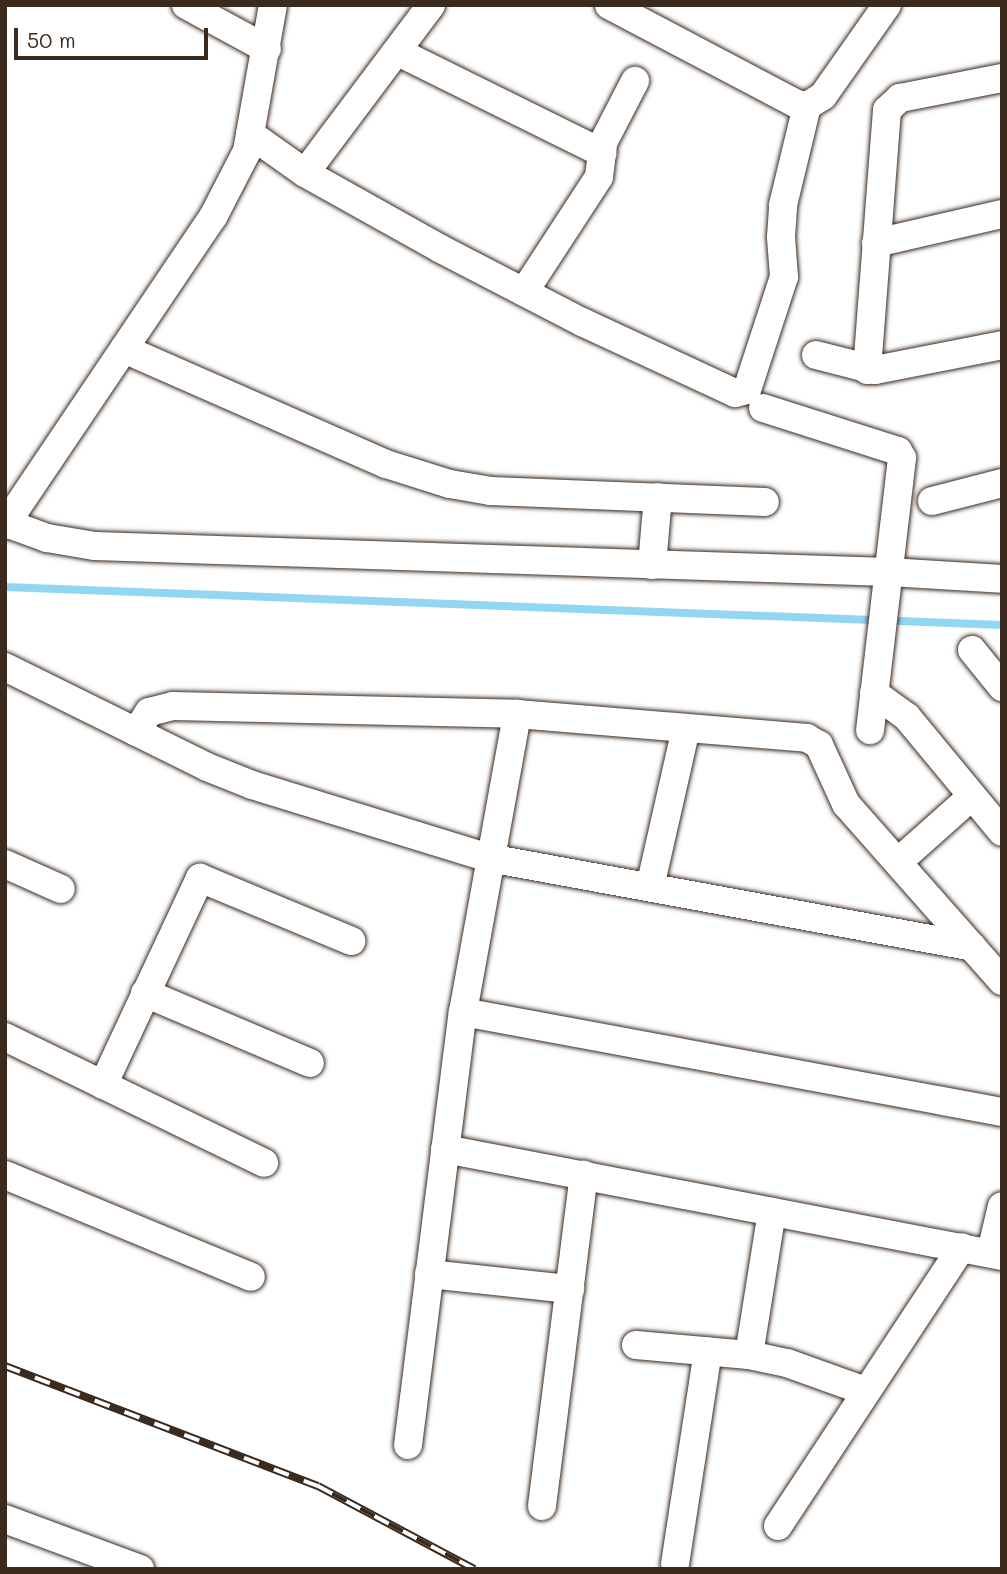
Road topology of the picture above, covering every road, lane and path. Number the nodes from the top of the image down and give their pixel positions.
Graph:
1 (186, 5) edge
2 (273, 5) edge
3 (431, 5) edge
4 (609, 5) edge
5 (887, 5) edge
6 (267, 49) junction
7 (398, 52) junction
8 (1002, 78) edge
9 (635, 82) dead end
10 (807, 106) junction
11 (250, 134) junction
12 (603, 153) junction
13 (305, 173) junction
14 (1002, 214) edge
15 (876, 243) junction
16 (524, 292) junction
17 (1002, 345) edge
18 (124, 349) junction
19 (816, 355) dead end
20 (867, 370) junction
21 (763, 408) dead end
22 (1002, 482) edge
23 (658, 497) junction
24 (932, 501) dead end
25 (765, 502) dead end
26 (6, 524) edge
27 (652, 565) junction
28 (888, 576) junction
29 (1002, 579) edge
30 (972, 650) dead end
31 (5, 667) edge
32 (1002, 687) edge
33 (874, 693) junction
34 (517, 714) junction
35 (686, 729) junction
36 (870, 730) dead end
37 (136, 732) junction
38 (972, 796) junction
39 (1002, 832) edge
40 (489, 858) junction
41 (898, 862) junction
42 (5, 864) edge
43 (650, 887) junction
44 (61, 888) dead end
45 (351, 941) dead end
46 (972, 947) junction
47 (1001, 978) edge
48 (145, 993) junction
49 (463, 1012) junction
50 (5, 1037) edge
51 (310, 1063) dead end
52 (103, 1085) junction
53 (1002, 1112) edge
54 (445, 1149) junction
55 (264, 1163) dead end
56 (5, 1175) edge
57 (584, 1175) junction
58 (1002, 1206) edge
59 (772, 1212) junction
60 (962, 1247) junction
61 (996, 1254) edge
62 (429, 1274) junction
63 (251, 1277) dead end
64 (570, 1289) junction
65 (636, 1345) dead end
66 (708, 1352) junction
67 (749, 1355) junction
68 (865, 1391) junction
69 (408, 1445) dead end
70 (542, 1506) dead end
71 (5, 1519) edge
72 (778, 1526) dead end
73 (675, 1564) dead end
74 (140, 1569) edge

1 - 6 street
2 - 6 street
3 - 7 street
4 - 10 street
5 - 10 street
6 - 11 street
7 - 12 street
7 - 13 street
8 - 15 street
9 - 12 street
10 - 16 street
11 - 13 street
11 - 18 street
12 - 16 street
13 - 16 street
14 - 15 street
15 - 20 street
17 - 20 street
18 - 23 street
18 - 26 street
19 - 20 street
21 - 28 street
22 - 24 street
23 - 25 street
23 - 27 street
26 - 27 street
27 - 28 street
28 - 29 street
28 - 33 street
30 - 32 street
31 - 37 street
33 - 36 street
33 - 38 street
34 - 35 street
34 - 37 street
34 - 40 street
35 - 41 street
35 - 43 street
37 - 40 street
38 - 39 street
38 - 41 street
40 - 43 street
40 - 49 street
41 - 46 street
42 - 44 street
43 - 46 street
45 - 48 street
46 - 47 street
48 - 51 street
48 - 52 street
49 - 53 street
49 - 54 street
50 - 52 street
52 - 55 street
54 - 57 street
54 - 62 street
56 - 63 street
57 - 59 street
57 - 64 street
58 - 61 street
59 - 60 street
59 - 67 street
60 - 61 street
60 - 68 street
62 - 64 street
62 - 69 street
64 - 70 street
65 - 66 street
66 - 67 street
66 - 73 street
67 - 68 street
68 - 72 street
71 - 74 street

